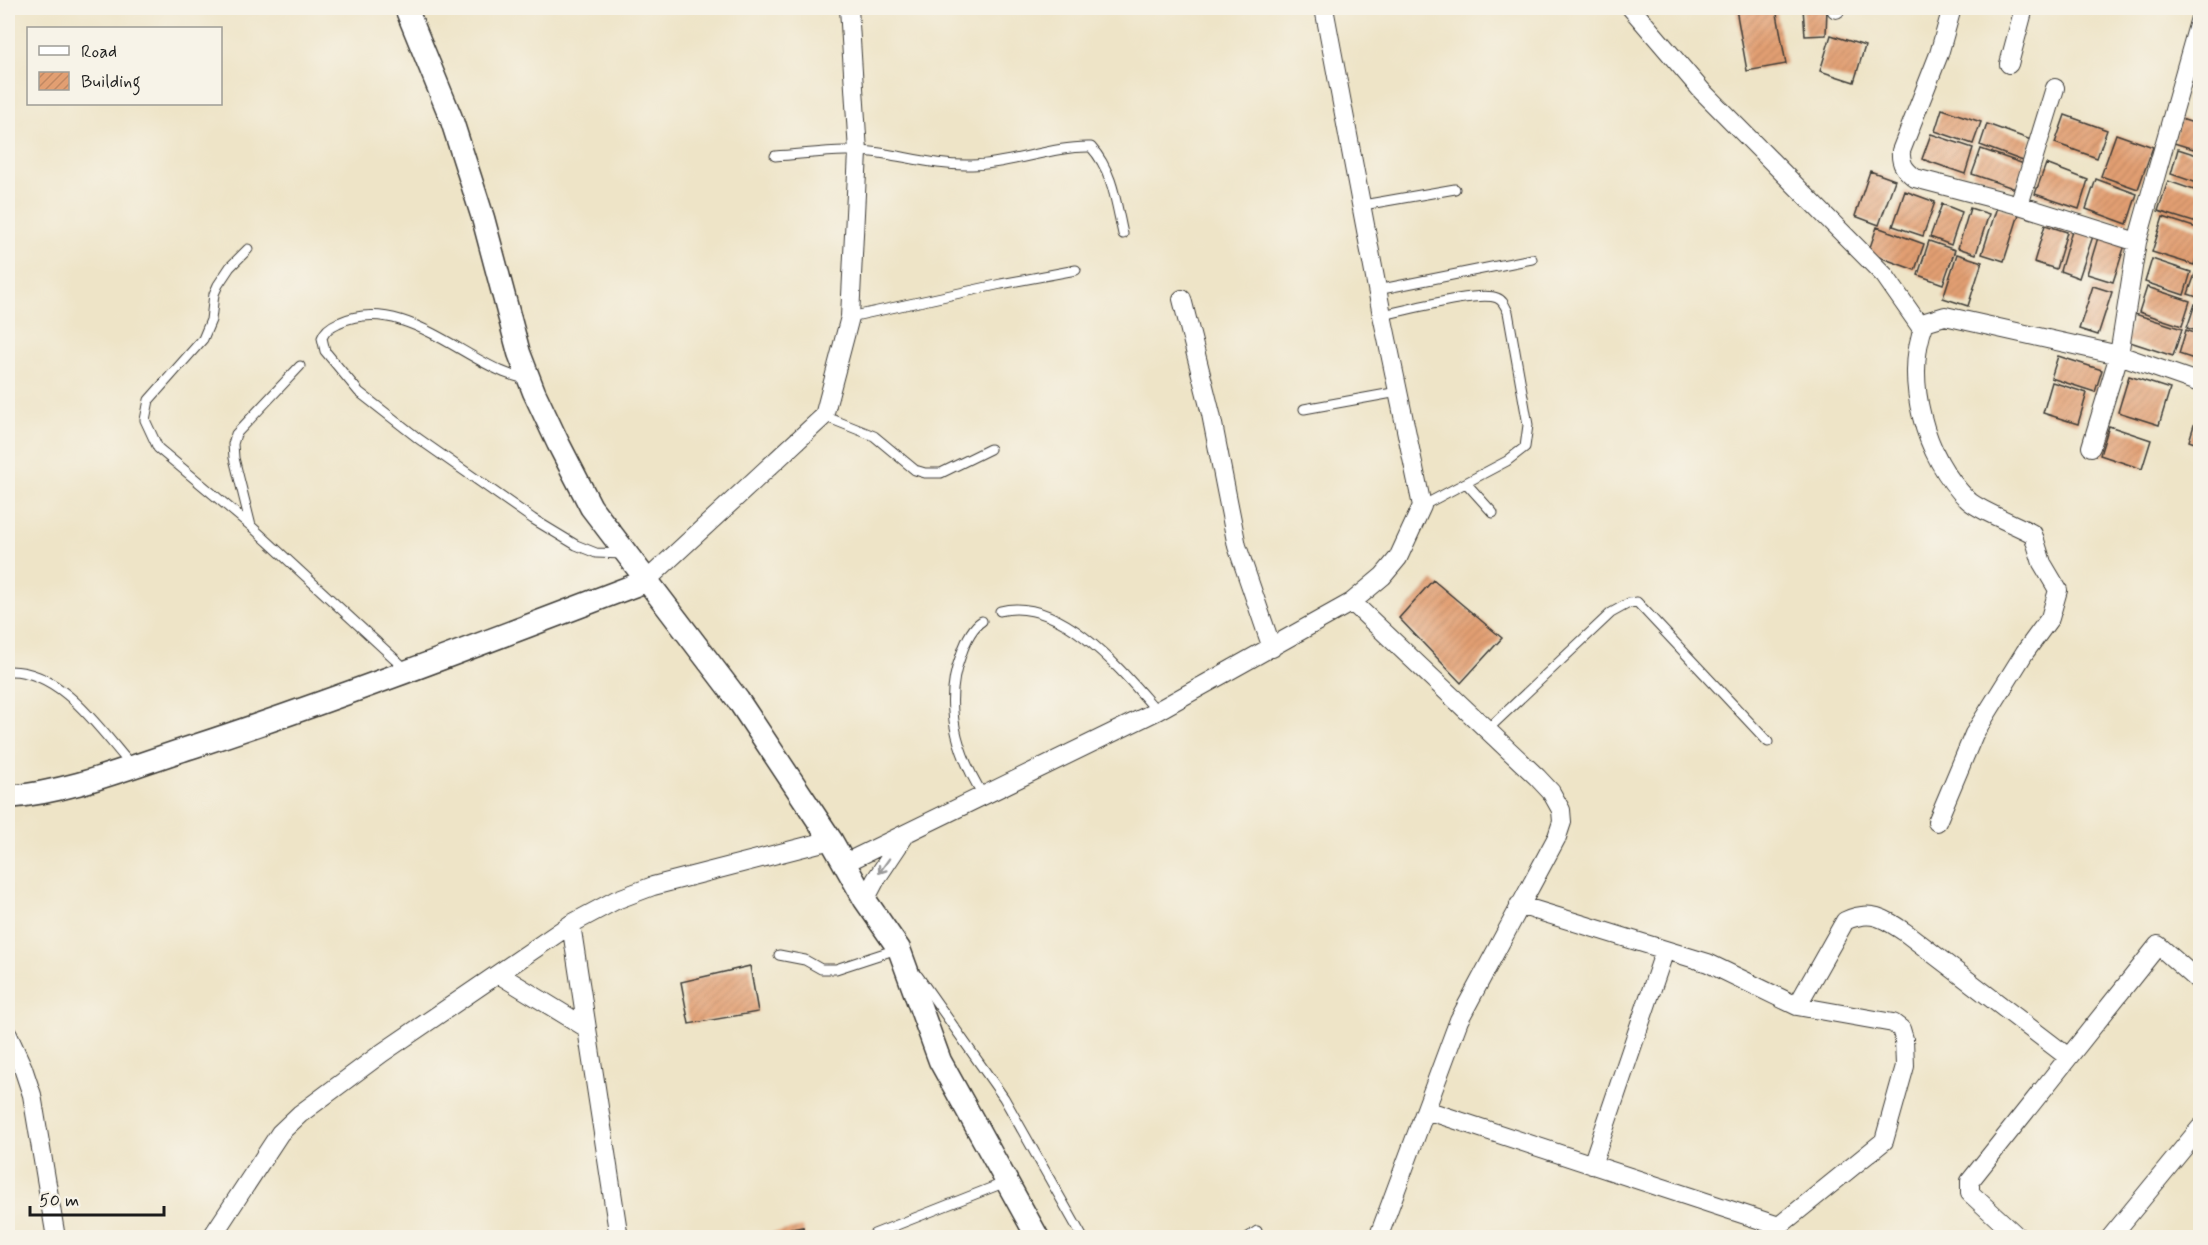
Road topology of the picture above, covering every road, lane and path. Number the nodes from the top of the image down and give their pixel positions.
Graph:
1 (406, 8) edge
2 (849, 8) edge
3 (1324, 8) edge
4 (1631, 8) edge
5 (1952, 8) edge
6 (2024, 8) edge
7 (2200, 18) edge
8 (2009, 64) dead end
9 (2055, 88) dead end
10 (858, 152) junction
11 (775, 156) dead end
12 (1455, 189) dead end
13 (1363, 205) junction
14 (2019, 205) junction
15 (1123, 234) dead end
16 (2137, 242) junction
17 (248, 249) dead end
18 (1532, 259) dead end
19 (1076, 270) dead end
20 (1377, 290) junction
21 (1182, 299) dead end
22 (1382, 315) junction
23 (850, 317) junction
24 (1922, 329) junction
25 (2119, 355) junction
26 (300, 366) dead end
27 (530, 380) junction
28 (2200, 383) edge
29 (1398, 392) junction
30 (1304, 409) dead end
31 (824, 417) junction
32 (2091, 447) dead end
33 (990, 449) dead end
34 (1466, 483) junction
35 (1422, 506) junction
36 (1493, 513) dead end
37 (250, 526) junction
38 (626, 554) junction
39 (646, 581) junction
40 (1352, 602) junction
41 (1000, 611) dead end
42 (982, 621) dead end
43 (1272, 648) junction
44 (8, 671) edge
45 (408, 672) junction
46 (1157, 711) junction
47 (1487, 730) junction
48 (1768, 742) dead end
49 (132, 766) junction
50 (983, 795) junction
51 (8, 797) edge
52 (1937, 822) dead end
53 (907, 833) junction
54 (831, 840) junction
55 (845, 863) junction
56 (865, 900) junction
57 (1520, 905) junction
58 (571, 924) junction
59 (899, 949) junction
60 (1665, 950) junction
61 (779, 955) dead end
62 (500, 975) junction
63 (2200, 982) edge
64 (1797, 1006) junction
65 (585, 1027) junction
66 (8, 1035) edge
67 (2068, 1057) junction
68 (1426, 1110) junction
69 (2200, 1128) edge
70 (1592, 1165) junction
71 (1007, 1182) junction
72 (1257, 1231) dead end
73 (1777, 1232) edge
74 (874, 1234) dead end
75 (56, 1238) edge
76 (211, 1238) edge
77 (619, 1238) edge
78 (1038, 1238) edge
79 (1083, 1238) edge
80 (1247, 1238) edge
81 (1378, 1238) edge
82 (2019, 1238) edge
83 (2110, 1238) edge

1 - 27 street
2 - 10 street
3 - 13 street
4 - 24 street
5 - 14 street
6 - 8 street
7 - 16 street
9 - 14 street
10 - 11 lane
10 - 15 lane
10 - 23 street
12 - 13 lane
13 - 20 street
14 - 16 street
16 - 25 street
17 - 37 lane
18 - 20 lane
19 - 23 lane
20 - 22 street
21 - 43 street
22 - 29 street
22 - 34 lane
23 - 31 street
24 - 25 street
24 - 52 street
25 - 28 street
25 - 32 street
26 - 37 lane
27 - 38 street
27 - 38 lane
29 - 30 lane
29 - 35 street
31 - 33 lane
31 - 39 street
34 - 35 lane
34 - 36 lane
35 - 40 street
37 - 45 lane
38 - 39 street
39 - 45 street
39 - 54 street
40 - 43 street
40 - 47 street
41 - 46 lane
42 - 50 lane
43 - 46 street
44 - 49 lane
45 - 49 street
46 - 50 street
47 - 48 lane
47 - 57 street
49 - 51 street
50 - 53 street
53 - 55 street
53 -> 56 street
54 - 55 street
54 - 58 street
55 - 56 street
56 - 59 street
57 - 60 street
57 - 68 street
58 - 62 street
58 - 65 street
59 - 61 lane
59 - 71 street
59 - 79 lane
60 - 64 street
60 - 70 street
62 - 65 street
62 - 76 street
63 - 67 street
64 - 67 street
64 - 73 street
65 - 77 street
66 - 75 street
67 - 82 street
68 - 70 street
68 - 81 street
69 - 83 street
70 - 73 street
71 - 74 lane
71 - 78 street
72 - 80 lane

